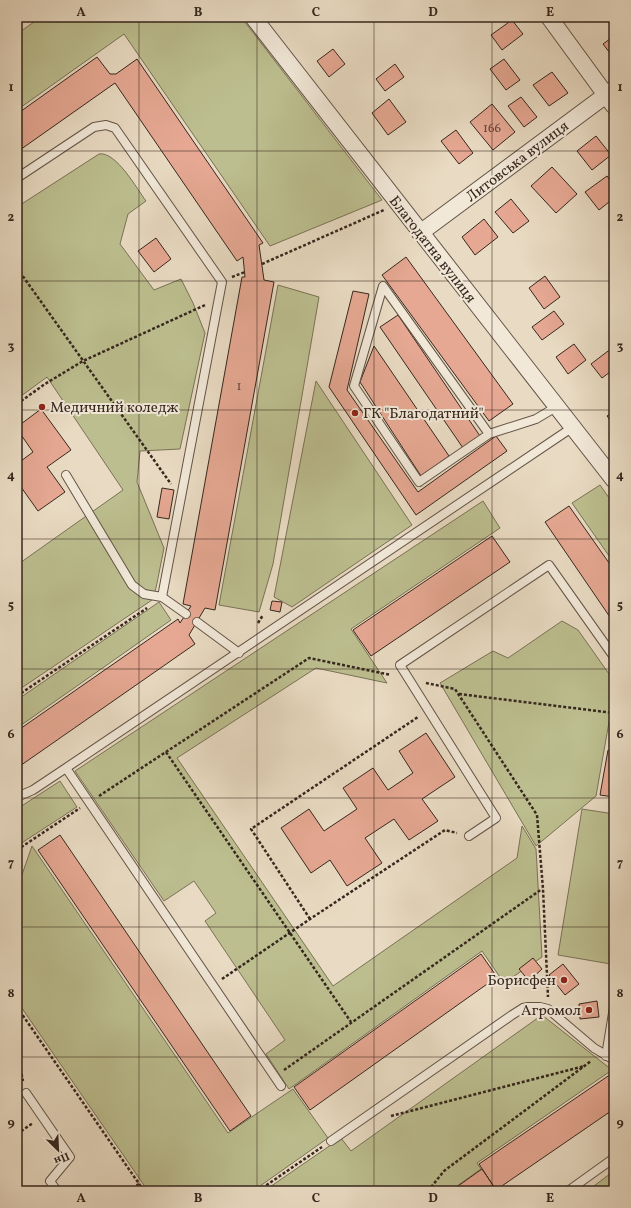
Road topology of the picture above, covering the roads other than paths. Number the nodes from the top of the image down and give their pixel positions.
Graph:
1 (252, 17) edge
2 (549, 17) edge
3 (611, 97) edge
4 (17, 178) edge
5 (420, 233) junction
6 (556, 406) junction
7 (573, 427) junction
8 (489, 434) junction
9 (66, 475) dead end
10 (614, 480) edge
11 (162, 597) junction
12 (186, 614) dead end
13 (197, 622) dead end
14 (239, 653) junction
15 (614, 657) edge
16 (66, 768) junction
17 (17, 797) edge
18 (469, 836) road end
19 (614, 1008) edge
20 (604, 1054) junction
21 (614, 1060) edge
22 (282, 1086) dead end
23 (26, 1093) road end
24 (331, 1142) road end
25 (614, 1158) edge
26 (57, 1191) edge
27 (568, 1191) edge

1 - 5 street, Благодатна вулиця
2 - 3 street
3 - 5 street, Литовська вулиця
4 - 11 lane
5 - 6 street, Благодатна вулиця
6 - 7 street, Благодатна вулиця
6 - 8 lane
7 - 10 street, Благодатна вулиця
7 - 14 lane
8 - 8 lane
9 - 11 lane
11 - 12 lane
13 - 14 lane
14 - 16 lane
15 - 18 lane
16 - 17 lane
16 - 22 lane
19 - 20 lane
20 - 21 lane
20 - 24 lane
23 - 26 lane
25 - 27 lane

